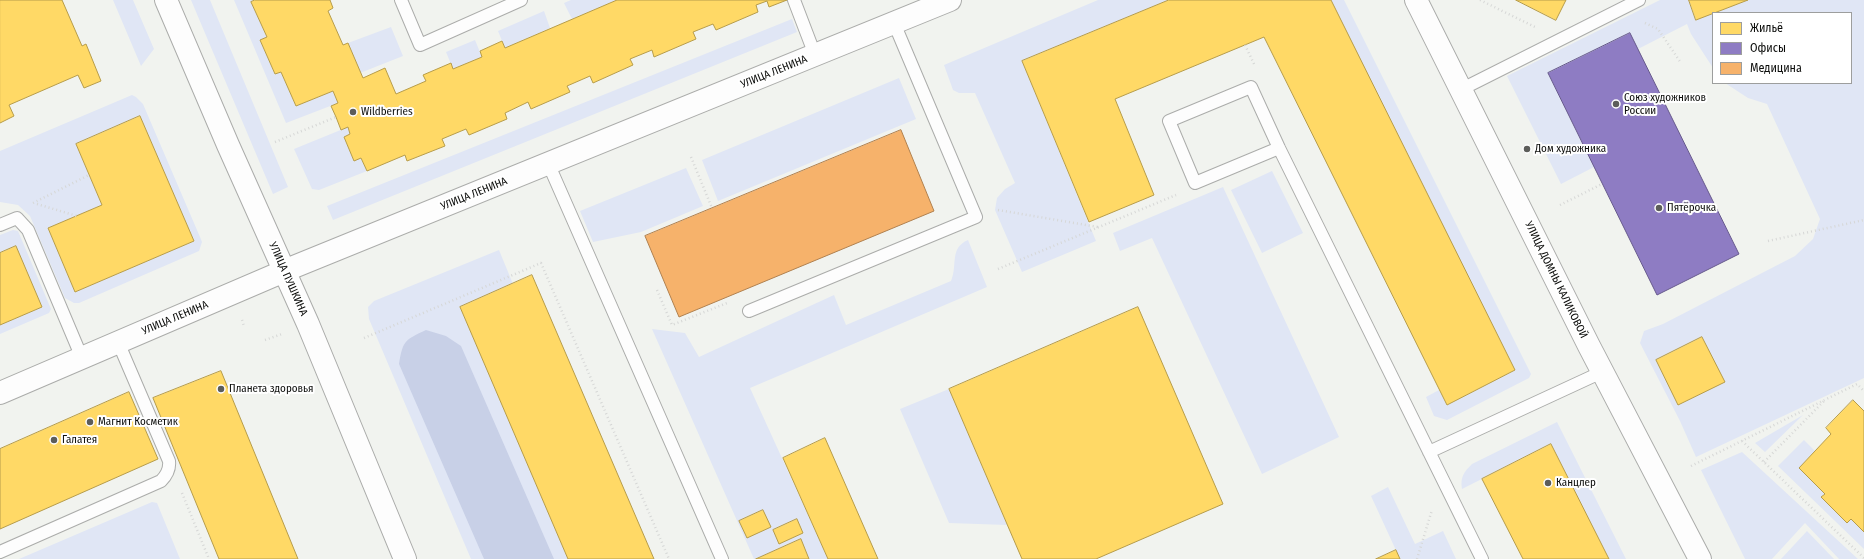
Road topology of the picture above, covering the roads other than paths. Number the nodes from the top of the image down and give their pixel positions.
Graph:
1 (166, 0) edge
2 (401, 0) edge
3 (521, 0) edge
4 (794, 0) edge
5 (950, 0) edge
6 (1416, 0) edge
7 (1639, 0) edge
8 (894, 23) junction
9 (815, 55) junction
10 (1462, 89) junction
11 (1279, 148) junction
12 (548, 163) junction
13 (0, 225) edge
14 (285, 271) junction
15 (749, 312) road end
16 (118, 342) junction
17 (82, 358) junction
18 (1602, 372) junction
19 (0, 393) edge
20 (1429, 452) junction
21 (0, 552) edge
22 (406, 559) edge
23 (722, 559) edge
24 (1482, 559) edge
25 (1700, 559) edge

1 - 14 street, УЛИЦА ПУШКИНА
2 - 3 lane
4 - 9 lane
5 - 8 street, УЛИЦА ЛЕНИНА
6 - 10 street, УЛИЦА ДОМНЫ КАЛИКОВОЙ
7 - 10 lane
8 - 9 street, УЛИЦА ЛЕНИНА
8 - 15 lane
9 - 12 street, УЛИЦА ЛЕНИНА
10 - 18 street, УЛИЦА ДОМНЫ КАЛИКОВОЙ
11 - 11 lane
11 - 20 lane
12 - 14 street, УЛИЦА ЛЕНИНА
12 - 23 lane
13 - 17 lane
14 - 16 street, УЛИЦА ЛЕНИНА
14 - 22 street, УЛИЦА ПУШКИНА
16 - 17 street, УЛИЦА ЛЕНИНА
16 - 21 lane
17 - 19 street, УЛИЦА ЛЕНИНА
18 - 20 lane
18 - 25 street, УЛИЦА ДОМНЫ КАЛИКОВОЙ
20 - 24 lane

